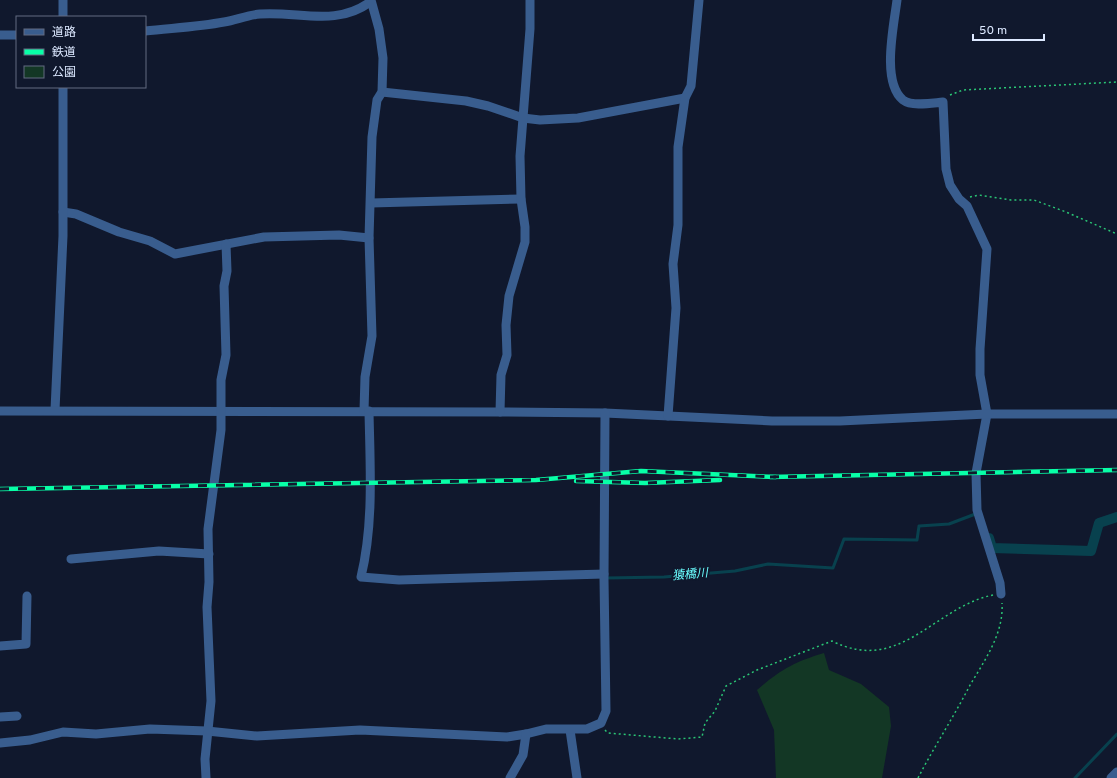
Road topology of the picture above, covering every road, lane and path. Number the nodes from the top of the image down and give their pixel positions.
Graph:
1 (63, 0) edge
2 (530, 0) edge
3 (699, 0) edge
4 (897, 0) edge
5 (371, 1) edge
6 (63, 16) edge
7 (146, 31) edge
8 (0, 35) edge
9 (16, 35) edge
10 (1117, 82) edge
11 (63, 88) edge
12 (382, 92) junction
13 (685, 98) junction
14 (942, 102) junction
15 (523, 118) junction
16 (521, 199) junction
17 (959, 199) junction
18 (371, 203) junction
19 (63, 212) junction
20 (1117, 234) edge
21 (369, 238) junction
22 (226, 244) junction
23 (55, 410) junction
24 (220, 410) junction
25 (0, 411) edge
26 (366, 411) junction
27 (500, 412) junction
28 (605, 413) junction
29 (986, 414) junction
30 (1117, 414) edge
31 (668, 416) junction
32 (209, 554) junction
33 (71, 559) dead end
34 (604, 576) junction
35 (1001, 594) junction
36 (27, 596) dead end
37 (0, 646) edge
38 (17, 716) dead end
39 (0, 717) edge
40 (601, 723) junction
41 (570, 730) junction
42 (207, 731) junction
43 (526, 734) junction
44 (0, 743) edge
45 (1117, 772) edge
46 (206, 778) edge
47 (510, 778) edge
48 (577, 778) edge
49 (918, 778) edge
50 (1111, 778) edge

1 - 6 street
2 - 15 street
3 - 13 street
4 - 14 street
5 - 7 street
5 - 12 street
8 - 9 street
10 - 14 path
11 - 19 street
12 - 15 street
12 - 18 street
13 - 15 street
13 - 31 street
14 - 17 street
15 - 16 street
16 - 18 street
16 - 27 street
17 - 20 path
17 - 29 street
18 - 21 street
19 - 22 street
19 - 23 street
21 - 22 street
21 - 26 street
22 - 24 street
23 - 24 street
23 - 25 street
24 - 26 street
24 - 32 street
26 - 27 street
26 - 34 street
27 - 28 street
28 - 31 street
28 - 34 street
29 - 30 street
29 - 31 street
29 - 35 street
32 - 33 street
32 - 42 street
34 - 40 street
35 - 40 path
35 - 49 path
36 - 37 street
38 - 39 street
40 - 41 street
41 - 43 street
41 - 48 street
42 - 43 street
42 - 44 street
42 - 46 street
43 - 47 street
45 - 50 street

